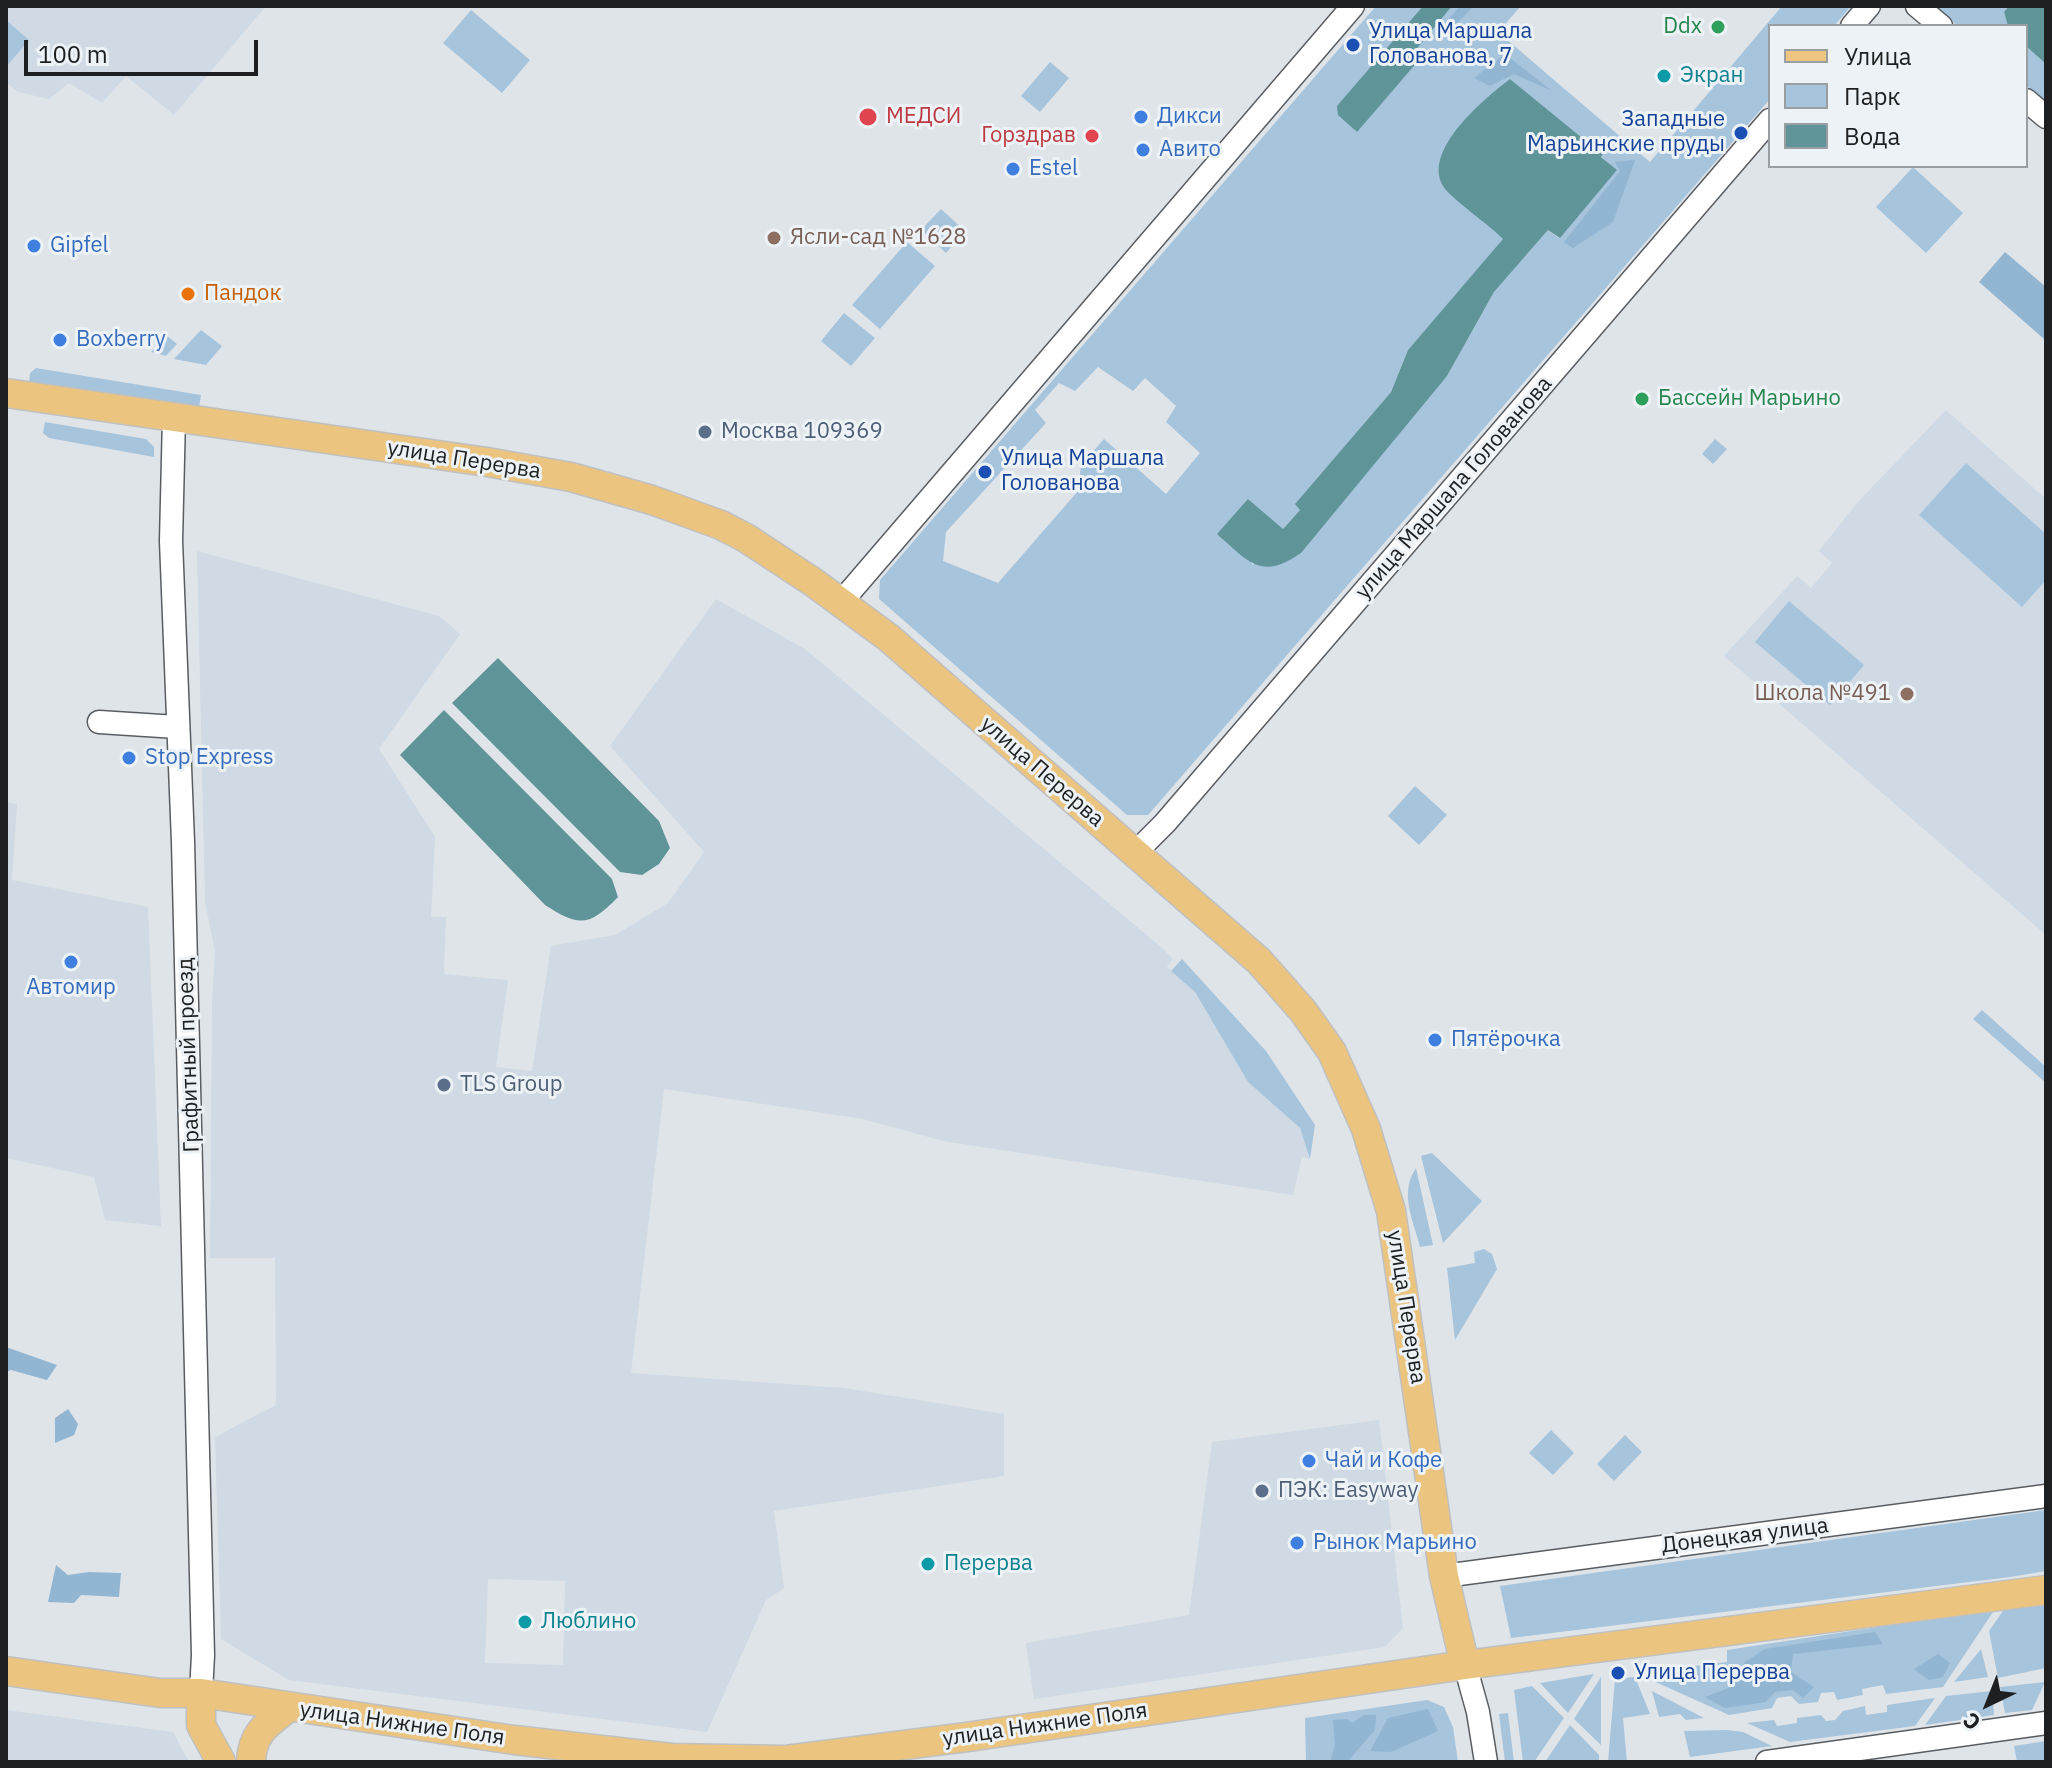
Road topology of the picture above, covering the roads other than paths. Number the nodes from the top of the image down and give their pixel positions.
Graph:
1 (1353, 6) edge
2 (1869, 6) edge
3 (1917, 6) edge
4 (1854, 24) edge
5 (1939, 24) edge
6 (2028, 102) edge
7 (2046, 117) edge
8 (1768, 122) edge
9 (6, 393) edge
10 (174, 417) junction
11 (842, 601) junction
12 (99, 722) dead end
13 (177, 727) junction
14 (1135, 853) junction
15 (2046, 1496) edge
16 (1444, 1576) junction
17 (2046, 1590) edge
18 (1465, 1665) junction
19 (6, 1671) edge
20 (201, 1693) junction
21 (289, 1707) junction
22 (2046, 1723) edge
23 (221, 1762) edge
24 (251, 1762) edge
25 (1486, 1762) edge
26 (1767, 1762) edge

1 - 11 street
2 - 4 street
3 - 5 street
6 - 7 street
8 - 14 street, улица Маршала Голованова
9 - 10 main road, улица Перерва
10 - 11 main road, улица Перерва
10 - 13 street, Графитный проезд
11 - 14 main road, улица Перерва
12 - 13 street
13 - 20 street, Графитный проезд
14 - 16 main road, улица Перерва
15 - 16 street, Донецкая улица
16 - 18 main road, улица Перерва
17 - 18 main road
18 - 21 main road, улица Нижние Поля
18 - 25 street, улица Перерва
19 - 20 main road, улица Нижние Поля
20 - 21 main road, улица Нижние Поля
20 - 23 main road
21 - 24 main road
22 - 26 street

